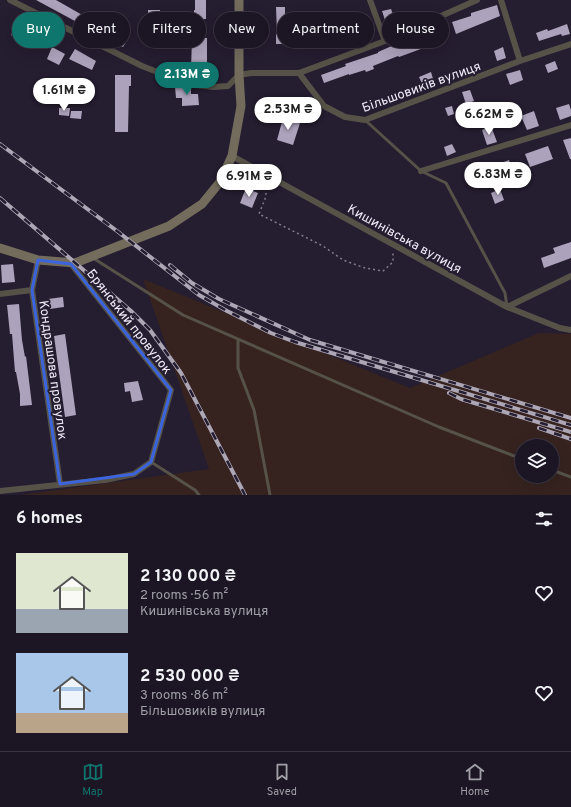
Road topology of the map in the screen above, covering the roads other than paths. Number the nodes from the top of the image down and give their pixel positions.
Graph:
1 (10, 0) edge
2 (239, 0) edge
3 (370, 0) edge
4 (477, 0) edge
5 (501, 0) edge
6 (449, 12) edge
7 (382, 33) edge
8 (382, 42) edge
9 (571, 44) edge
10 (520, 61) junction
11 (299, 73) junction
12 (239, 75) junction
13 (365, 120) junction
14 (571, 125) edge
15 (232, 156) junction
16 (421, 172) junction
17 (0, 248) edge
18 (91, 257) junction
19 (38, 260) junction
20 (71, 264) junction
21 (571, 276) edge
22 (32, 290) junction
23 (0, 294) edge
24 (508, 307) junction
25 (571, 330) edge
26 (238, 339) junction
27 (515, 456) edge
28 (151, 462) junction
29 (559, 473) edge
30 (571, 477) edge
31 (60, 484) junction
32 (19, 489) junction
33 (0, 491) edge
34 (12, 495) edge
35 (200, 495) edge
36 (270, 495) edge

1 - 12 street
2 - 12 main road
3 - 7 street
4 - 6 street
5 - 10 street
8 - 11 street
9 - 10 street, Більшовиків вулиця
10 - 13 street, Більшовиків вулиця
11 - 12 street
11 - 13 street, Більшовиків вулиця
12 - 15 main road
13 - 16 lane
14 - 16 street
15 - 18 main road
15 - 24 street, Кишинівська вулиця
16 - 24 lane
17 - 19 main road
18 - 20 main road
18 - 26 lane
19 - 20 main road
19 - 22 street, Кондрашова провулок
20 - 28 street, Брянський провулок
21 - 24 street
22 - 23 street
22 - 31 street, Кондрашова провулок
24 - 25 street, Кишинівська вулиця
26 - 27 lane
26 - 36 lane
28 - 31 street
28 - 35 lane
29 - 30 lane
31 - 32 street
32 - 33 street
32 - 34 lane

